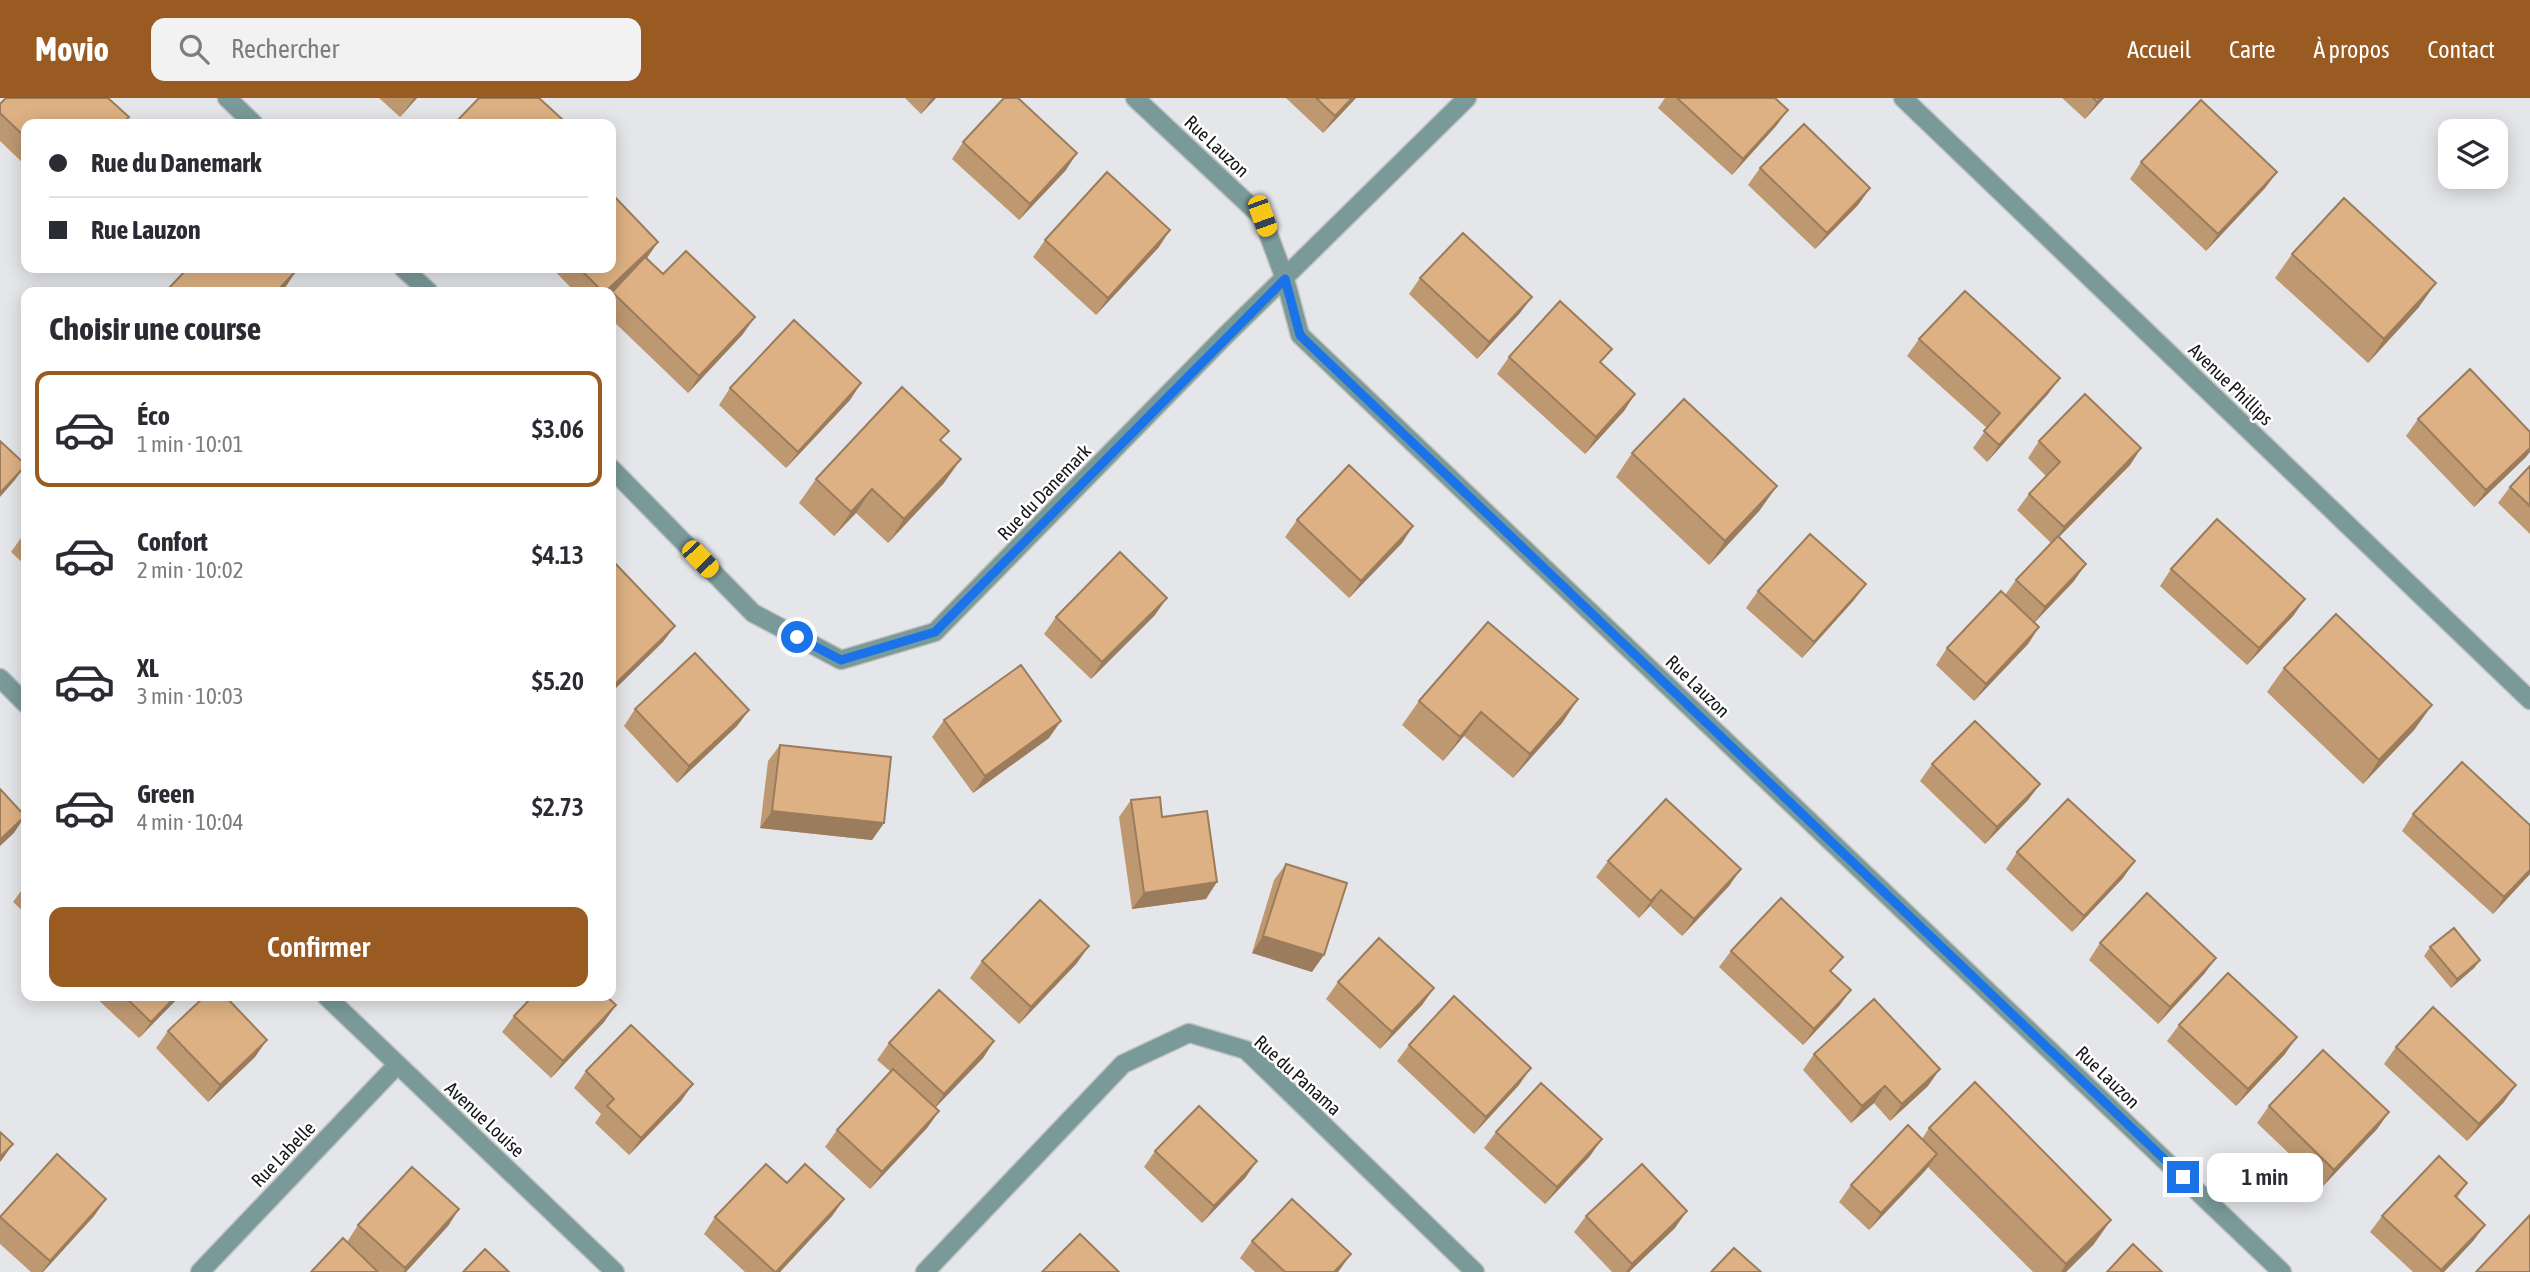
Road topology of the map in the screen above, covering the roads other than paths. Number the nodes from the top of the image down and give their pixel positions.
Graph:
1 (227, 98) edge
2 (1135, 98) edge
3 (1468, 98) edge
4 (1903, 98) edge
5 (249, 119) edge
6 (408, 273) edge
7 (1285, 279) junction
8 (424, 287) edge
9 (616, 473) edge
10 (0, 678) edge
11 (21, 699) edge
12 (2530, 701) edge
13 (331, 1001) edge
14 (397, 1065) junction
15 (200, 1272) edge
16 (615, 1272) edge
17 (925, 1272) edge
18 (1475, 1272) edge
19 (2282, 1272) edge

1 - 5 street
2 - 7 street, Rue Lauzon
3 - 7 street, Rue du Danemark
4 - 12 street, Avenue Phillips
6 - 8 street
7 - 9 street, Rue du Danemark
7 - 19 street, Rue Lauzon
10 - 11 street
13 - 14 street, Avenue Louise
14 - 15 street, Rue Labelle
14 - 16 street, Avenue Louise
17 - 18 street, Rue du Panama

